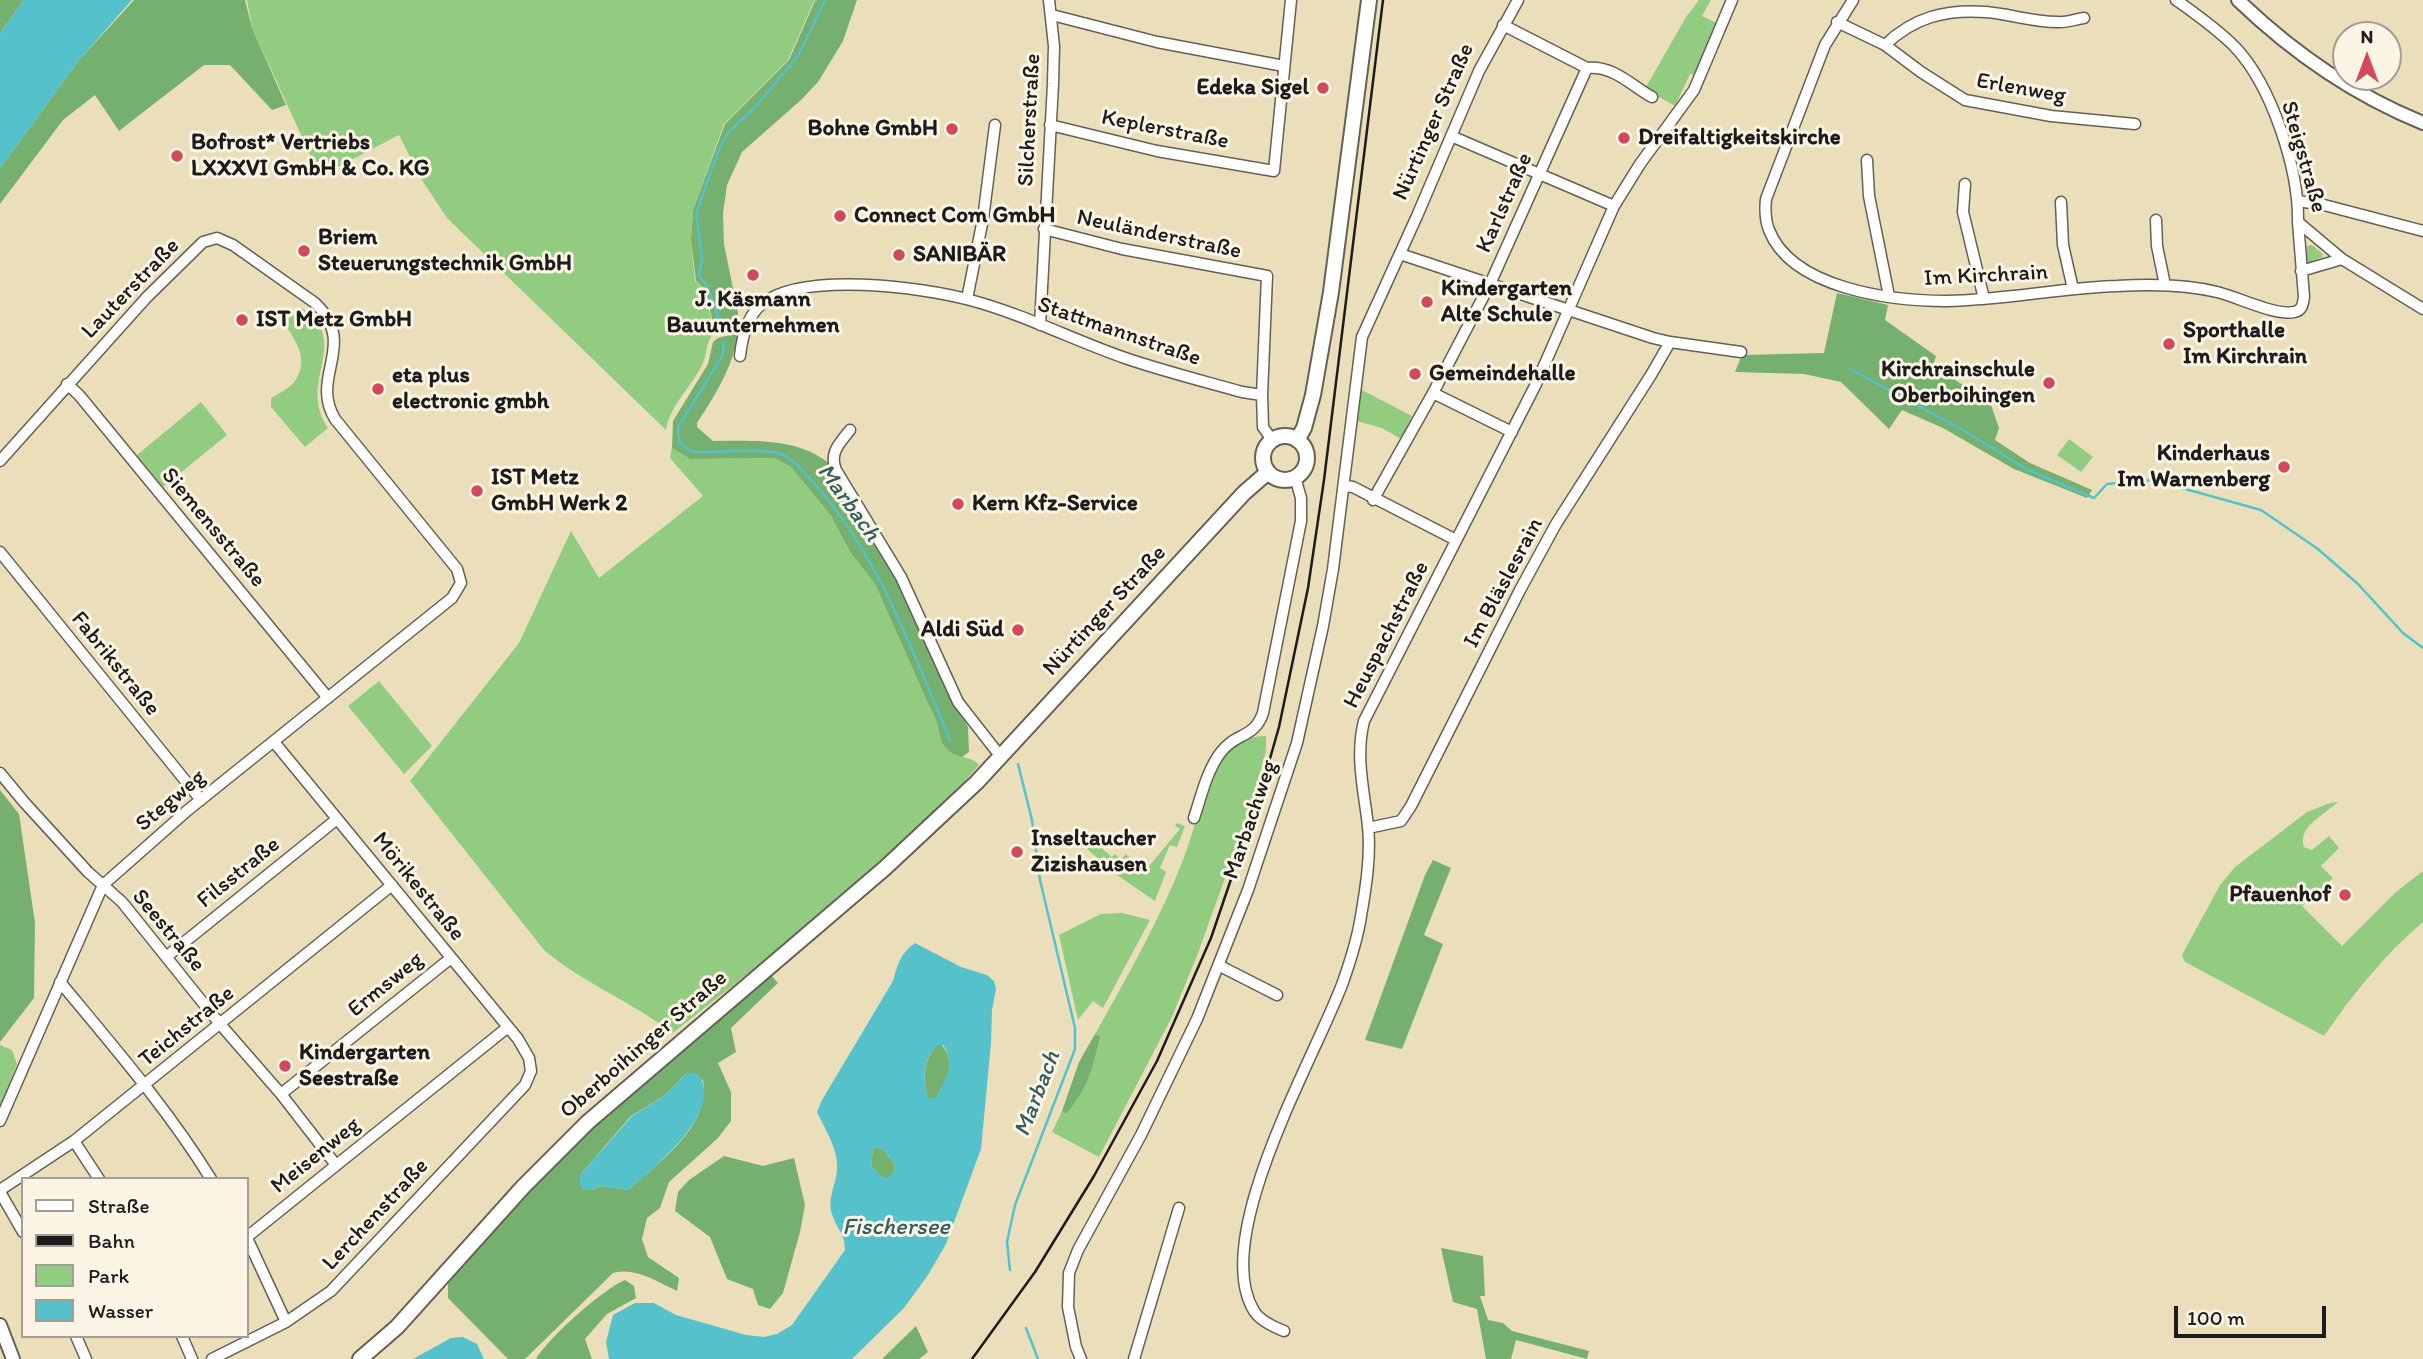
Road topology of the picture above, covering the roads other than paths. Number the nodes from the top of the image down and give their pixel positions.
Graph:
1 (1049, 0) edge
2 (1291, 0) edge
3 (1369, 0) edge
4 (1518, 0) edge
5 (1732, 0) edge
6 (1853, 0) edge
7 (2176, 0) edge
8 (2238, 0) edge
9 (1052, 15) junction
10 (2084, 18) dead end
11 (1838, 22) junction
12 (1503, 25) junction
13 (1885, 45) junction
14 (1284, 66) junction
15 (1587, 68) junction
16 (1652, 97) dead end
17 (2423, 123) edge
18 (2135, 124) dead end
19 (995, 125) dead end
20 (1050, 125) junction
21 (1451, 136) junction
22 (1867, 160) dead end
23 (1539, 174) junction
24 (1965, 184) dead end
25 (2298, 201) junction
26 (2061, 202) dead end
27 (1614, 206) junction
28 (2156, 220) dead end
29 (2298, 222) junction
30 (1044, 229) junction
31 (2423, 231) edge
32 (1400, 254) junction
33 (2342, 260) junction
34 (1395, 264) joint
35 (2301, 271) junction
36 (1490, 284) junction
37 (2165, 285) junction
38 (2073, 289) junction
39 (1889, 296) junction
40 (967, 299) junction
41 (1984, 299) junction
42 (2423, 309) edge
43 (1569, 311) junction
44 (1040, 326) junction
45 (1670, 342) junction
46 (1741, 352) dead end
47 (740, 356) dead end
48 (67, 384) junction
49 (1433, 393) junction
50 (1262, 395) junction
51 (850, 430) dead end
52 (1512, 432) junction
53 (1272, 440) junction
54 (1297, 440) junction
55 (0, 461) edge
56 (1268, 472) junction
57 (1295, 477) junction
58 (1344, 486) junction
59 (1373, 500) junction
60 (1455, 540) junction
61 (0, 552) edge
62 (461, 583) joint
63 (328, 698) junction
64 (274, 742) junction
65 (1002, 757) junction
66 (0, 773) edge
67 (977, 782) joint
68 (201, 800) junction
69 (1194, 818) dead end
70 (337, 819) junction
71 (1368, 828) junction
72 (103, 885) junction
73 (392, 885) junction
74 (166, 957) junction
75 (451, 958) junction
76 (1220, 966) junction
77 (60, 982) junction
78 (1277, 995) dead end
79 (220, 1024) junction
80 (508, 1027) junction
81 (529, 1058) joint
82 (146, 1085) junction
83 (281, 1094) junction
84 (0, 1121) edge
85 (74, 1141) junction
86 (336, 1165) junction
87 (98, 1177) edge
88 (210, 1177) edge
89 (0, 1191) edge
90 (1179, 1208) dead end
91 (21, 1228) edge
92 (248, 1237) edge
93 (248, 1240) edge
94 (286, 1322) junction
95 (0, 1325) edge
96 (1284, 1331) dead end
97 (76, 1338) edge
98 (183, 1338) edge
99 (3, 1340) edge
100 (13, 1359) edge
101 (86, 1359) edge
102 (192, 1359) edge
103 (212, 1359) edge
104 (360, 1359) edge
105 (1081, 1359) edge
106 (1134, 1359) edge

1 - 9 street, Silcherstraße
2 - 14 street
3 - 54 main road
4 - 12 street, Nürtinger Straße
5 - 27 street, Heuspachstraße
6 - 11 street, Im Kirchrain
7 - 25 street, Steigstraße
8 - 17 street
9 - 14 street
9 - 20 street, Silcherstraße
10 - 13 street
11 - 13 street, Erlenweg
11 - 39 street, Im Kirchrain
12 - 15 street
12 - 21 street, Nürtinger Straße
13 - 18 street, Erlenweg
14 - 20 street, Keplerstraße
15 - 16 street
15 - 23 street, Karlstraße
19 - 40 street
20 - 30 street, Silcherstraße
21 - 23 street
21 - 32 street, Nürtinger Straße
22 - 39 street
23 - 27 street
23 - 36 street, Karlstraße
24 - 41 street
25 - 29 street, Steigstraße
25 - 31 street
26 - 38 street
27 - 43 street, Heuspachstraße
28 - 37 street
29 - 33 street, Steigstraße
29 - 35 street, Im Kirchrain
30 - 44 street, Silcherstraße
30 - 50 street, Neuländerstraße
32 - 34 street, Nürtinger Straße
32 - 36 street
33 - 35 street
33 - 42 street, Steigstraße
34 - 58 street, Marbachweg
35 - 37 street, Im Kirchrain
36 - 43 street
36 - 49 street, Karlstraße
37 - 38 street, Im Kirchrain
38 - 41 street, Im Kirchrain
39 - 41 street, Im Kirchrain
40 - 44 street, Stattmannstraße
40 - 47 street, Stattmannstraße
43 - 45 street
43 - 52 street, Heuspachstraße
44 - 50 street, Stattmannstraße
45 - 46 street
45 - 71 street, Im Bläslesrain
48 - 55 street, Lauterstraße
48 - 62 street, Lauterstraße
48 - 63 street, Siemensstraße
49 - 52 street
49 - 59 street, Karlstraße
50 - 53 street
51 - 65 street
52 - 60 street, Heuspachstraße
53 - 54 main road
53 - 56 main road
54 - 57 main road
56 - 57 main road
56 - 65 main road, Nürtinger Straße
57 - 69 street
58 - 59 street
58 - 76 street, Marbachweg
59 - 60 street
60 - 71 street, Heuspachstraße
61 - 68 street, Fabrikstraße
62 - 63 street, Stegweg
63 - 64 street, Stegweg
64 - 68 street, Stegweg
64 - 70 street, Mörikestraße
65 - 67 main road, Nürtinger Straße
66 - 72 street
67 - 104 main road, Oberboihinger Straße
68 - 72 street, Stegweg
70 - 73 street, Mörikestraße
70 - 74 street, Filsstraße
71 - 96 street, Heuspachstraße
72 - 74 street, Seestraße
72 - 77 street, Stegweg
73 - 75 street, Mörikestraße
73 - 79 street, Teichstraße
74 - 79 street, Seestraße
75 - 80 street, Mörikestraße
75 - 83 street, Ermsweg
76 - 78 street
76 - 105 street, Marbachweg
77 - 82 street
77 - 84 street, Stegweg
79 - 82 street, Teichstraße
79 - 83 street, Seestraße
80 - 81 street, Mörikestraße
80 - 86 street, Meisenweg
81 - 94 street, Lerchenstraße
82 - 85 street, Teichstraße
82 - 88 street
83 - 86 street, Seestraße
85 - 87 street
85 - 89 street, Teichstraße
86 - 92 street, Meisenweg
89 - 91 street
90 - 106 street
93 - 94 street
94 - 103 street, Lerchenstraße
95 - 99 street
97 - 101 street
98 - 102 street
99 - 100 street

